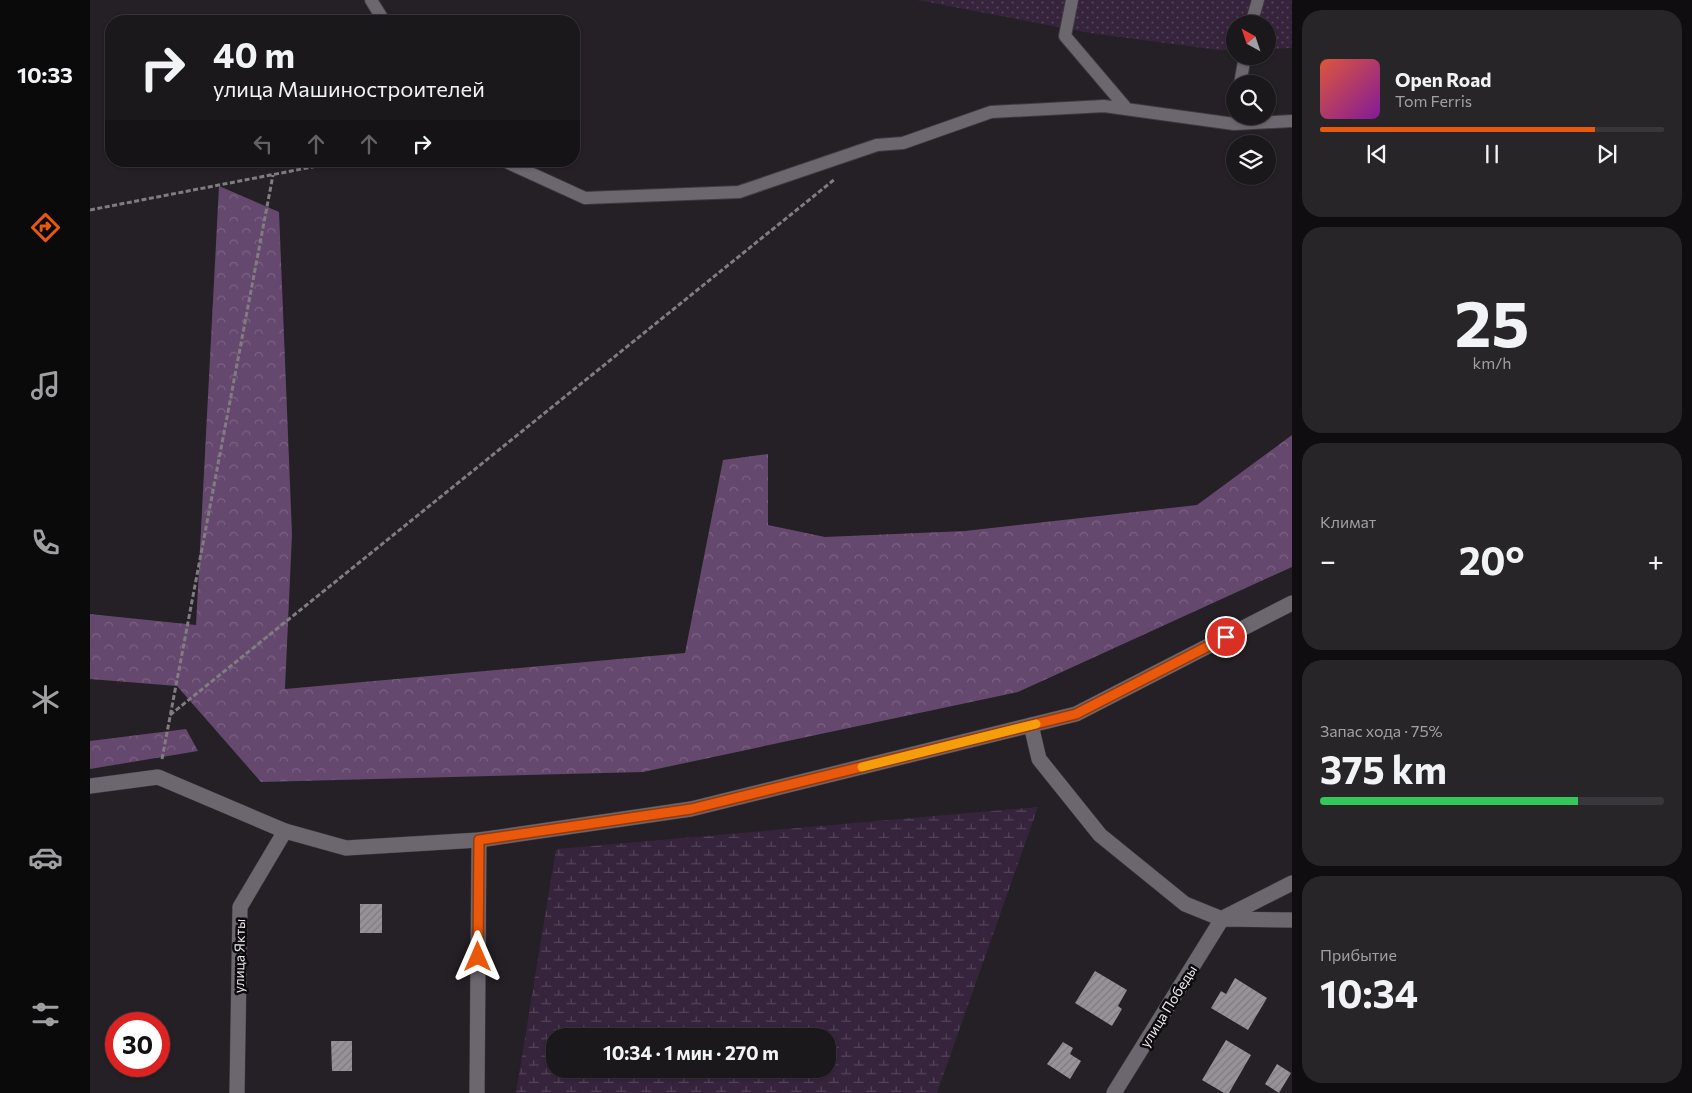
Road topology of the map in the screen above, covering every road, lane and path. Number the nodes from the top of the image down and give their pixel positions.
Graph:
1 (370, 0) edge
2 (1072, 0) edge
3 (1258, 0) edge
4 (380, 15) edge
5 (1254, 15) edge
6 (1127, 109) junction
7 (1226, 119) edge
8 (1276, 121) edge
9 (1292, 121) edge
10 (313, 167) edge
11 (517, 167) edge
12 (273, 175) junction
13 (838, 176) dead end
14 (90, 210) edge
15 (1292, 603) edge
16 (170, 715) junction
17 (1031, 725) junction
18 (158, 777) junction
19 (90, 786) edge
20 (285, 831) junction
21 (479, 840) junction
22 (1292, 883) edge
23 (1222, 919) junction
24 (1292, 920) edge
25 (237, 1093) edge
26 (478, 1093) edge
27 (1114, 1093) edge

1 - 4 lane
2 - 6 lane
3 - 5 lane
6 - 7 lane
6 - 11 lane
8 - 9 lane
10 - 12 path
12 - 14 path
12 - 16 path
13 - 16 path
15 - 17 street
16 - 18 path
17 - 21 street
17 - 23 street
18 - 19 street
18 - 20 street
20 - 21 street
20 - 25 street, улица Якты
21 - 26 street
22 - 23 street
23 - 24 street
23 - 27 street, улица Победы

